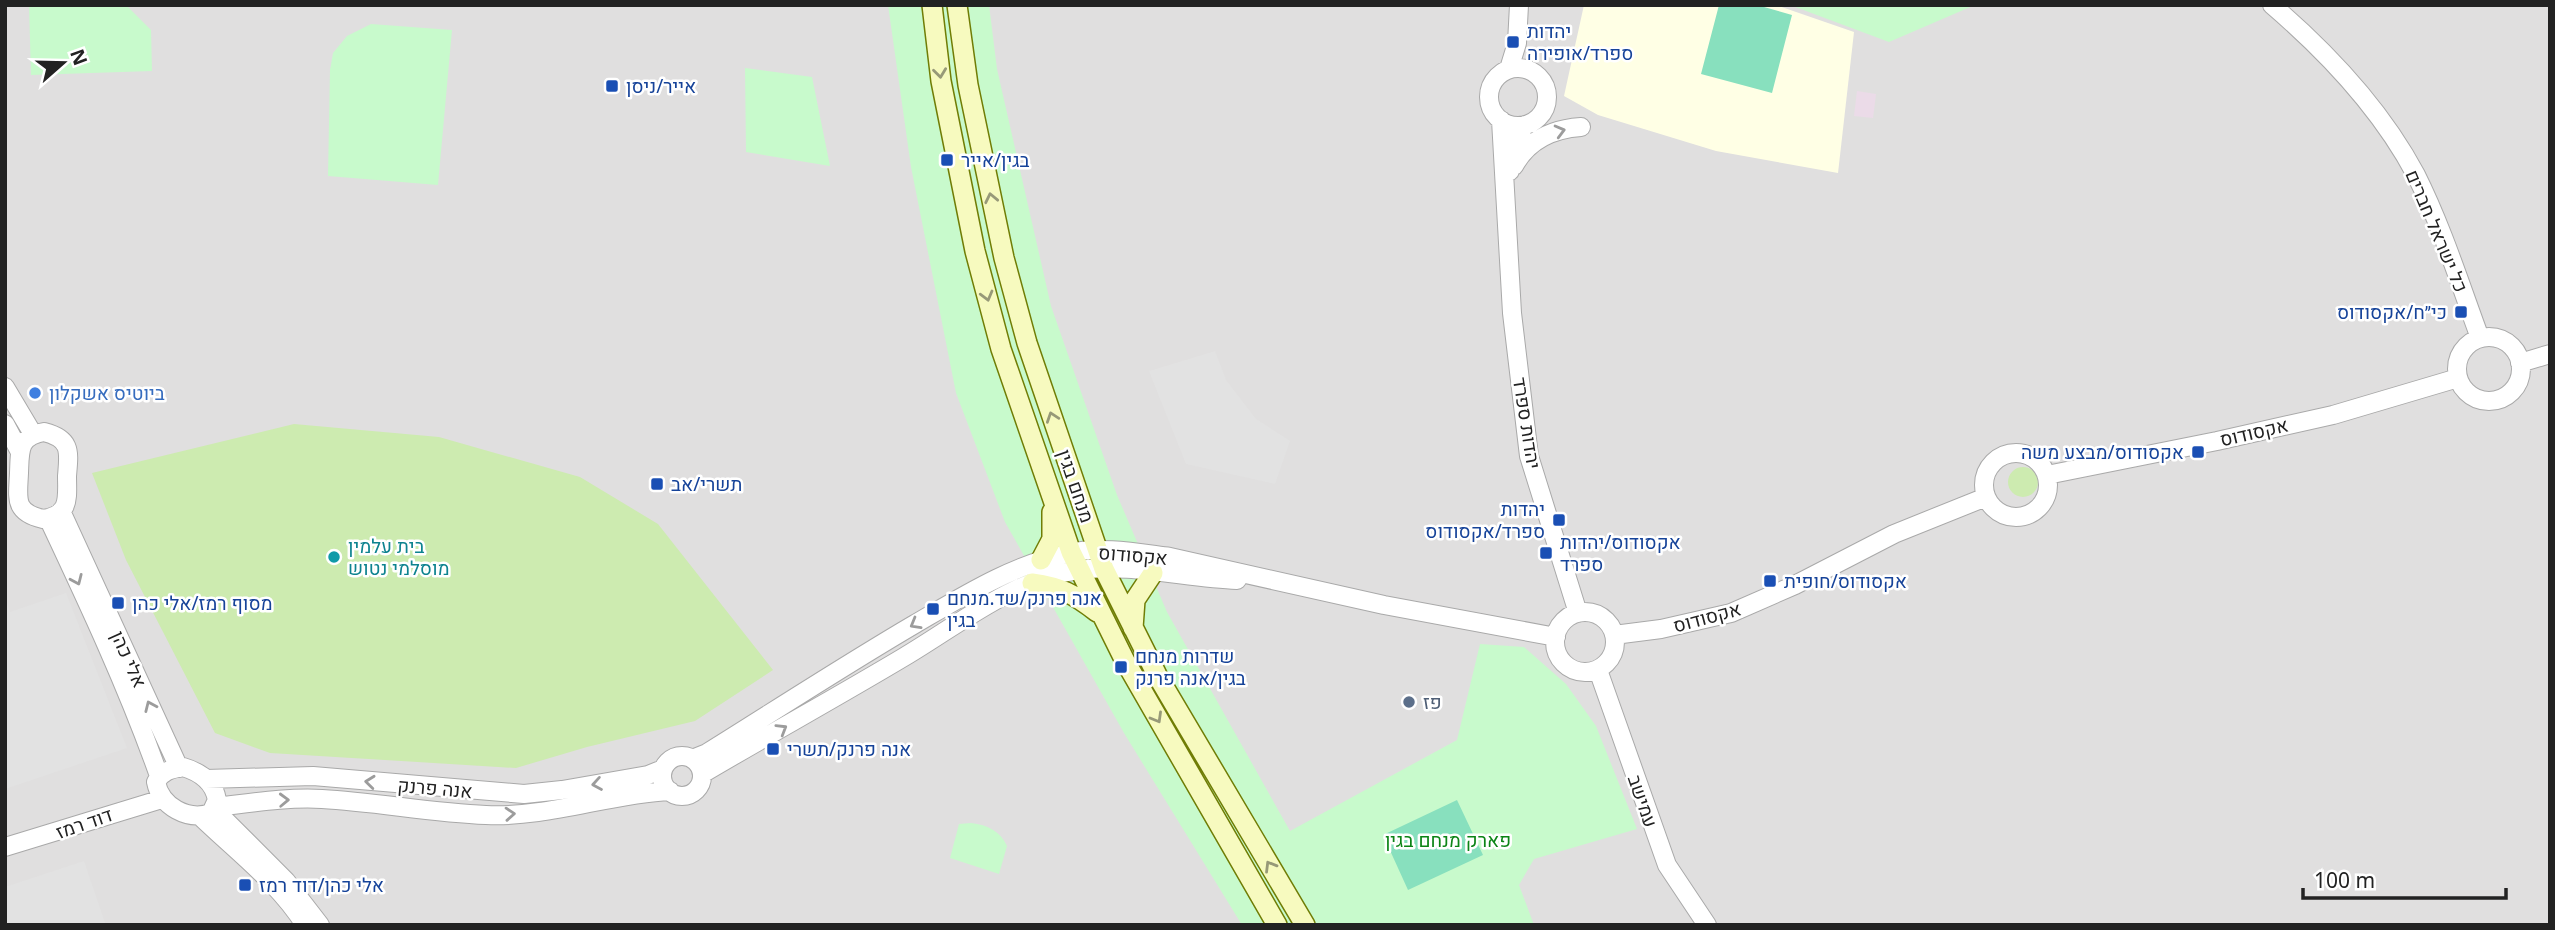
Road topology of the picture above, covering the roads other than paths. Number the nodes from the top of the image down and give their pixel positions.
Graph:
1 (932, 5) edge
2 (957, 5) edge
3 (2272, 5) edge
4 (1519, 7) edge
5 (1510, 69) junction
6 (1530, 70) junction
7 (1501, 120) junction
8 (1525, 125) junction
9 (1581, 127) dead end
10 (1509, 176) junction
11 (1505, 227) junction
12 (2480, 338) junction
13 (2550, 354) edge
14 (2520, 363) junction
15 (2458, 378) junction
16 (5, 387) edge
17 (5, 424) edge
18 (33, 434) junction
19 (20, 452) junction
20 (2047, 475) junction
21 (1051, 497) junction
22 (1986, 497) junction
23 (55, 515) junction
24 (1041, 560) junction
25 (1101, 560) junction
26 (1075, 561) junction
27 (1153, 573) junction
28 (1276, 582) junction
29 (1032, 583) junction
30 (1578, 613) junction
31 (1100, 615) junction
32 (1133, 629) junction
33 (1614, 635) junction
34 (1556, 637) junction
35 (1598, 670) junction
36 (692, 759) junction
37 (178, 768) junction
38 (663, 769) junction
39 (702, 774) junction
40 (159, 776) junction
41 (206, 779) junction
42 (670, 792) junction
43 (162, 799) junction
44 (210, 811) junction
45 (5, 847) edge
46 (305, 925) edge
47 (320, 925) edge
48 (1277, 925) edge
49 (1305, 925) edge
50 (1707, 925) edge

1 -> 21 main road, מנחם בגין
25 -> 2 main road, מנחם בגין
3 - 12 street, כל ישראל חברים
4 - 5 street
4 - 6 street
5 - 6 street
5 - 7 street
6 - 8 street
7 - 8 street
7 - 11 street, יהדות ספרד
8 - 10 street, יהדות ספרד
10 -> 9 street
10 - 11 street, יהדות ספרד
11 - 30 street, יהדות ספרד
12 - 14 street
12 - 15 street
13 - 14 street
14 - 15 street
15 - 20 street, אקסודוס
16 - 18 street
17 - 19 street
18 - 19 street
18 - 23 street
19 - 23 street
20 - 22 street
20 - 22 street
21 - 24 main road
21 - 26 main road, מנחם בגין
22 - 33 street, אקסודוס
37 -> 23 street, אלי כהן
23 -> 40 street, אלי כהן
24 - 26 street
24 -> 36 street
25 - 26 street, אקסודוס
25 - 27 street, אקסודוס
25 - 28 street, אקסודוס
25 - 32 main road, מנחם בגין
26 - 29 street
26 - 31 main road, מנחם בגין
27 - 28 street, אקסודוס
27 - 32 main road
28 - 34 street, אקסודוס
29 - 31 main road
39 -> 29 street
30 - 33 street
30 - 34 street
31 -> 48 main road, מנחם בגין
49 -> 32 main road, מנחם בגין
33 - 35 street
34 - 35 street
35 - 50 street, עמישב
36 - 38 street
36 - 39 street
37 - 40 street
37 - 41 street
38 -> 41 street, אנה פרנק
38 - 42 street
39 - 42 street
40 - 43 street
41 - 44 street
44 -> 42 street, אנה פרנק
43 - 44 street
43 - 45 street, דוד רמז
44 - 46 street
44 - 47 street

